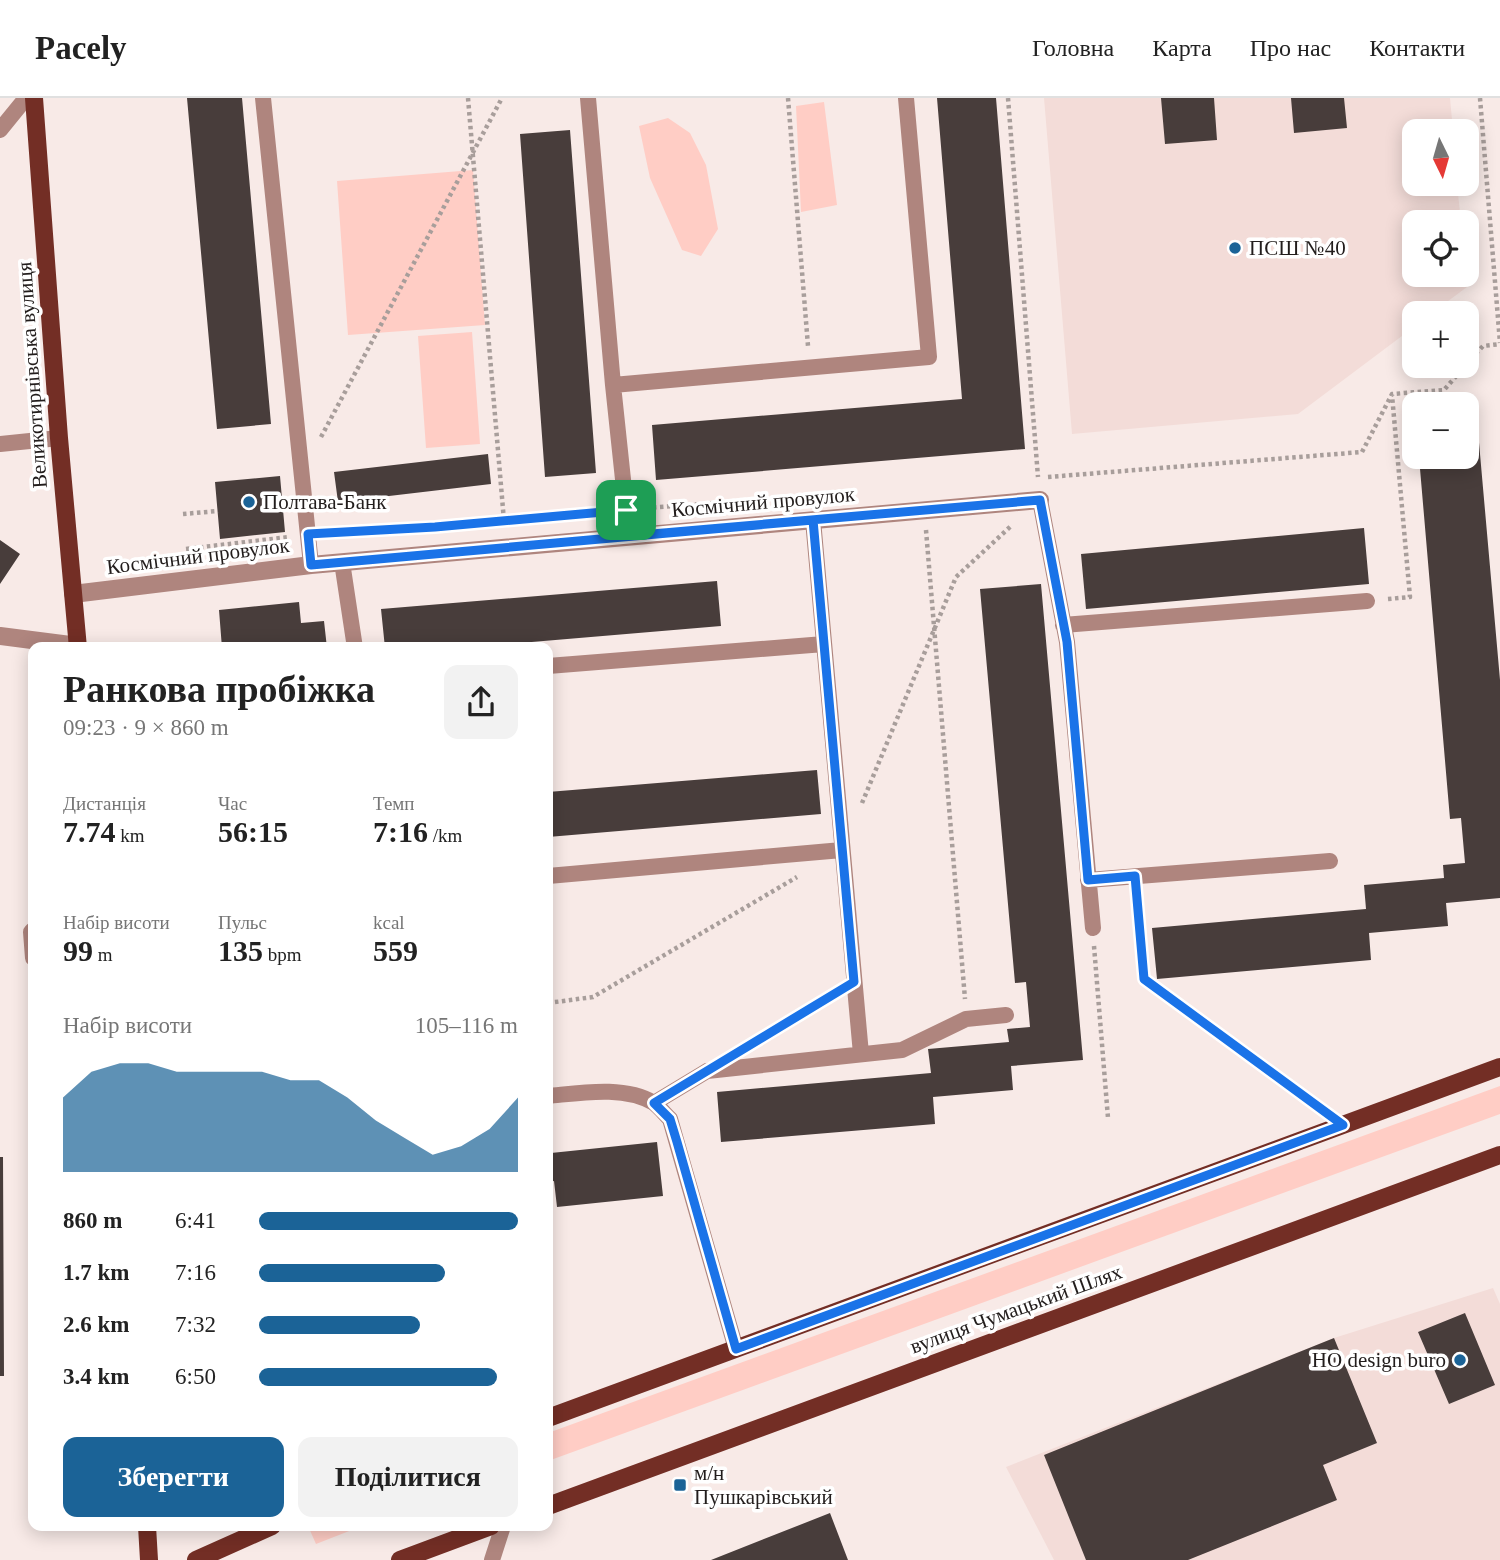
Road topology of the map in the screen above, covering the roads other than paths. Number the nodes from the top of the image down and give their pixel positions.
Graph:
1 (26, 98) edge
2 (34, 98) edge
3 (263, 98) edge
4 (587, 98) edge
5 (906, 98) edge
6 (0, 130) edge
7 (614, 385) junction
8 (59, 438) junction
9 (0, 444) edge
10 (1040, 500) joint
11 (813, 520) junction
12 (629, 536) junction
13 (342, 562) junction
14 (311, 565) junction
15 (73, 594) junction
16 (1367, 601) road end
17 (1063, 625) junction
18 (0, 636) edge
19 (43, 642) edge
20 (78, 642) edge
21 (354, 642) edge
22 (824, 644) junction
23 (553, 666) edge
24 (842, 850) junction
25 (1330, 860) dead end
26 (553, 876) edge
27 (1088, 880) junction
28 (1093, 928) road end
29 (1006, 1015) dead end
30 (861, 1054) junction
31 (1500, 1067) edge
32 (553, 1095) edge
33 (654, 1103) junction
34 (1500, 1155) edge
35 (736, 1349) junction
36 (553, 1416) edge
37 (553, 1504) edge
38 (147, 1531) edge
39 (261, 1531) edge
40 (478, 1531) edge
41 (501, 1531) edge
42 (149, 1560) edge
43 (196, 1560) edge
44 (400, 1560) edge
45 (492, 1560) edge

1 - 6 lane
2 - 8 main road, Великотирнівська вулиця
3 - 14 lane
4 - 7 lane
5 - 7 lane
7 - 12 lane
8 - 9 lane
8 - 15 main road, Великотирнівська вулиця
10 - 11 street, Космічний провулок
10 - 17 lane
11 - 12 street, Космічний провулок
11 - 22 lane
12 - 13 street, Космічний провулок
13 - 14 street, Космічний провулок
13 - 21 lane
14 - 15 street, Космічний провулок
15 - 20 main road, Великотирнівська вулиця
16 - 17 lane
17 - 27 lane
18 - 19 street
22 - 23 lane
22 - 24 lane
24 - 26 lane
24 - 30 lane
25 - 27 lane
27 - 28 lane
29 - 30 lane
30 - 33 lane
31 - 35 main road
32 - 33 lane
33 - 35 lane
34 - 37 main road, вулиця Чумацький Шлях
35 - 36 main road
38 - 42 main road
39 - 43 main road
40 - 44 main road
41 - 45 lane

